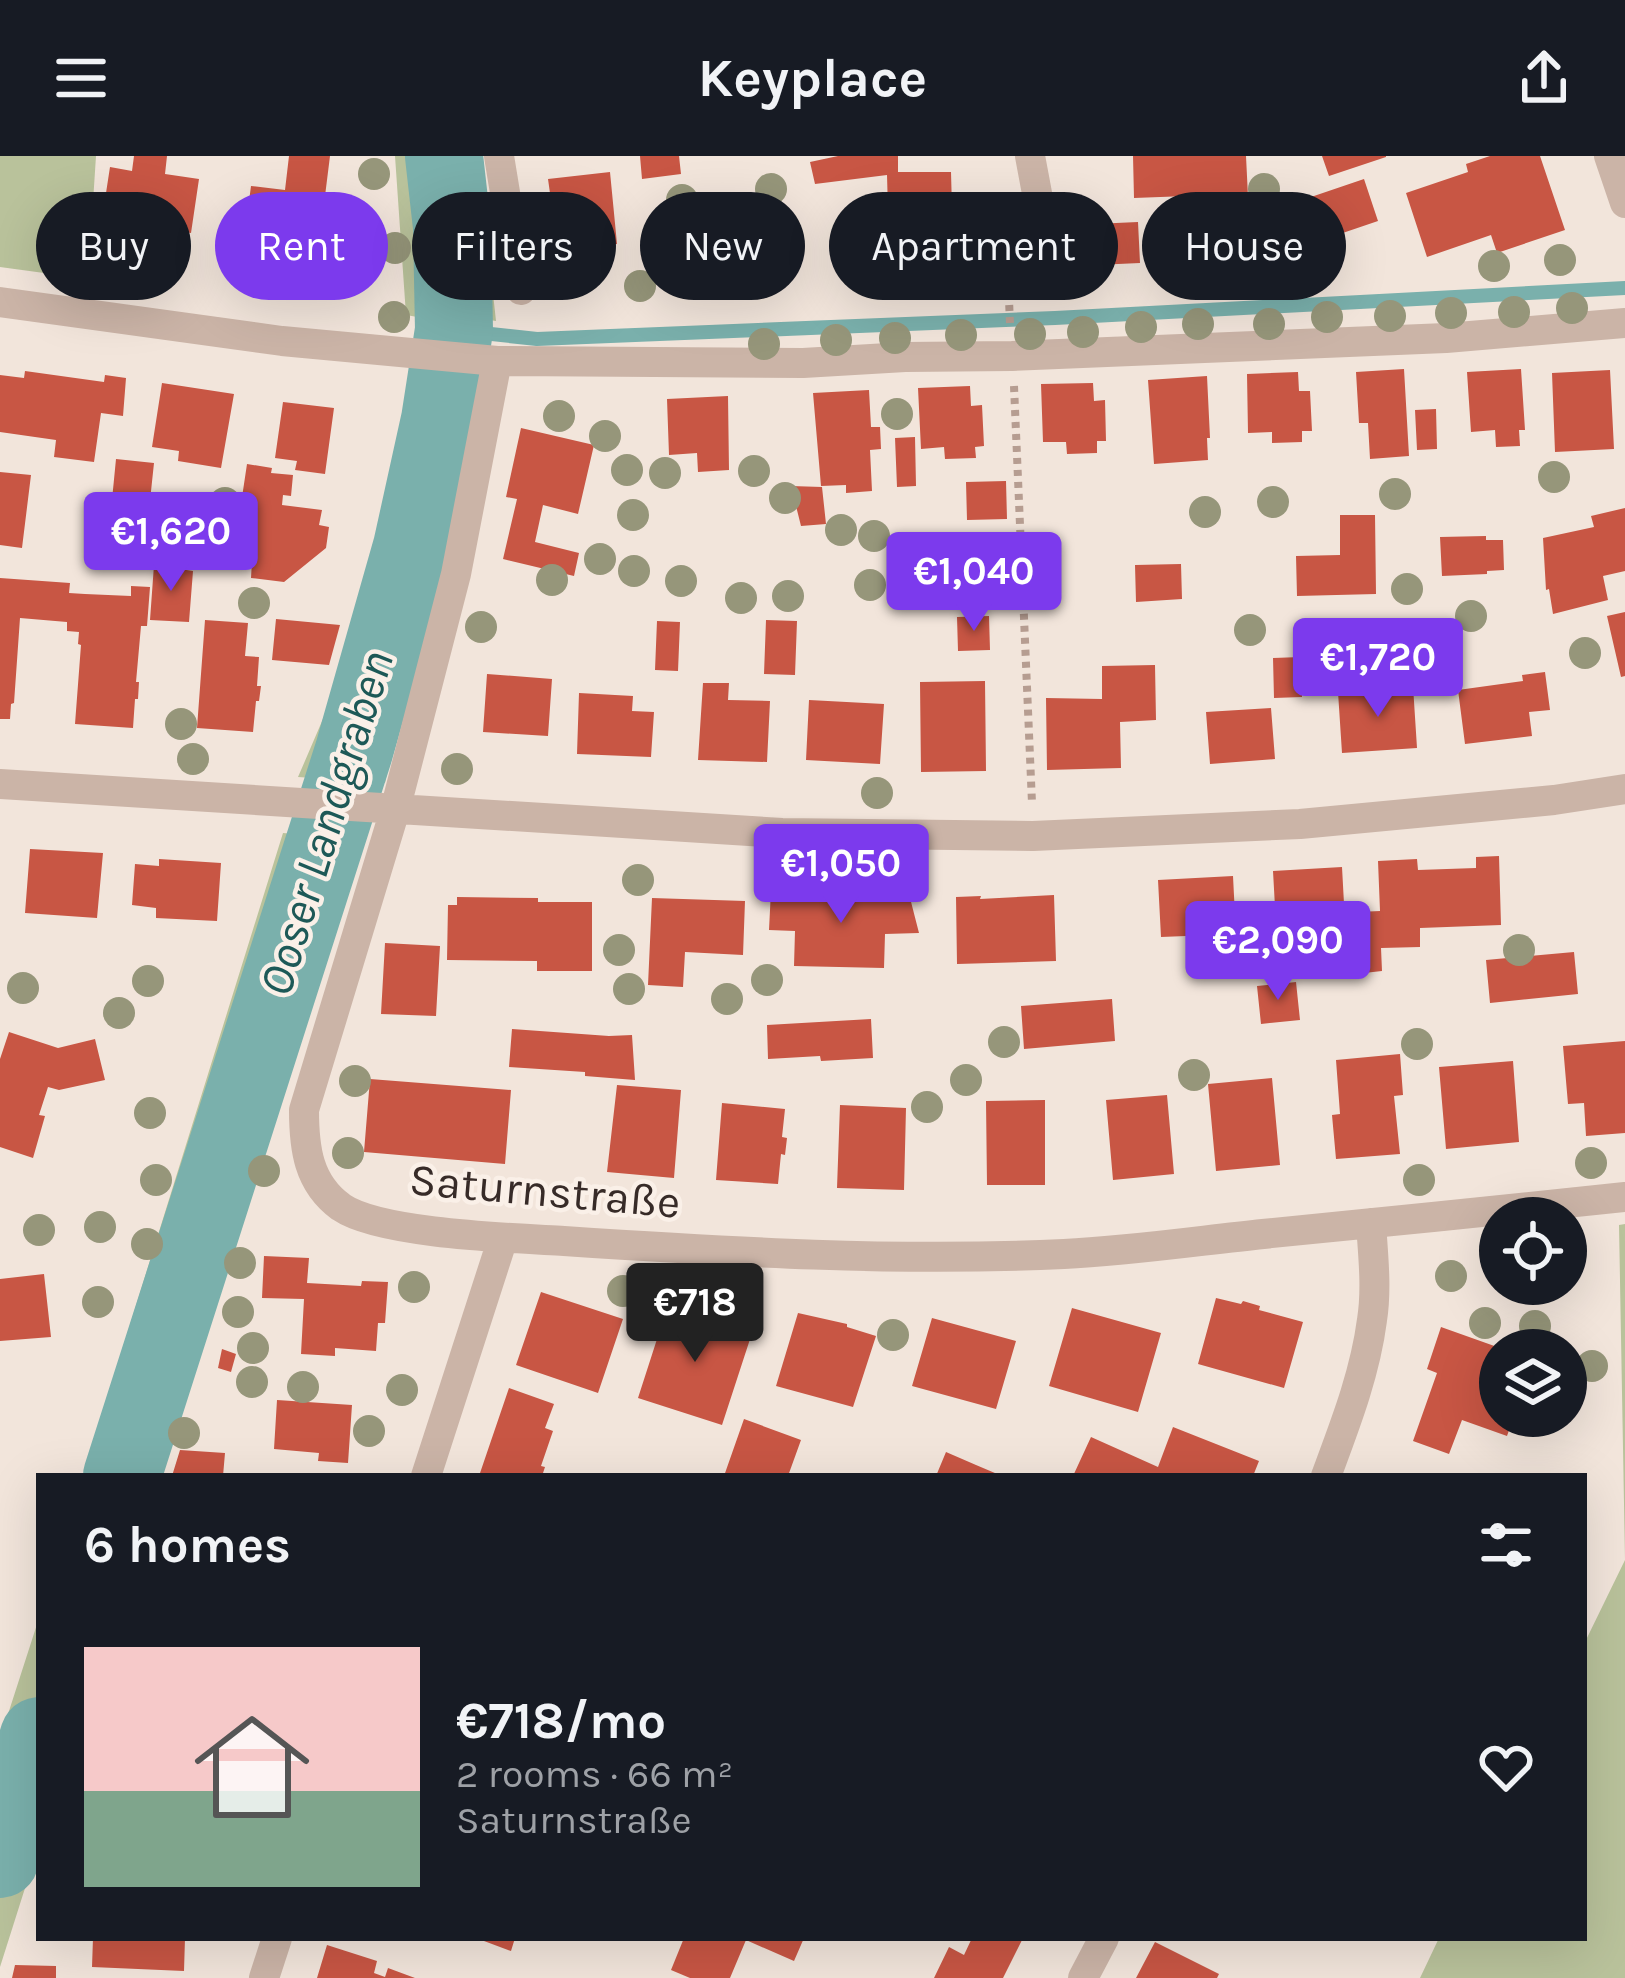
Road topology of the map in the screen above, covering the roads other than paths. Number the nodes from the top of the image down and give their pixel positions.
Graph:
1 (499, 156) edge
2 (1030, 156) edge
3 (1609, 156) edge
4 (505, 192) edge
5 (1037, 192) edge
6 (1625, 203) edge
7 (0, 302) edge
8 (1625, 323) edge
9 (482, 360) junction
10 (0, 784) edge
11 (1625, 789) edge
12 (385, 809) junction
13 (1625, 1197) edge
14 (1371, 1223) junction
15 (502, 1238) junction
16 (427, 1473) edge
17 (1327, 1473) edge
18 (276, 1941) edge
19 (1102, 1941) edge
20 (264, 1978) edge
21 (1083, 1978) edge

1 - 4 street
2 - 5 street
3 - 6 street
7 - 9 street
8 - 9 street
9 - 12 street, Saturnstraße
10 - 12 street
11 - 12 street
12 - 15 street, Saturnstraße
13 - 14 street, Saturnstraße
14 - 15 street, Saturnstraße
14 - 17 street
15 - 16 street
18 - 20 street
19 - 21 street

